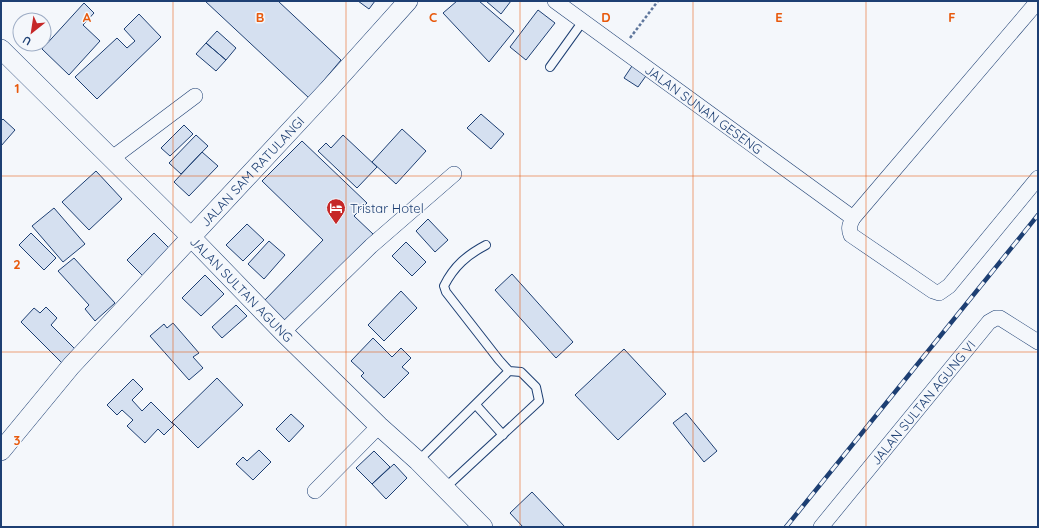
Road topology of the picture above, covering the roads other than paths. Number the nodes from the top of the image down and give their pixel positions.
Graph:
1 (408, 1) edge
2 (555, 1) edge
3 (1038, 1) edge
4 (582, 21) junction
5 (1, 50) edge
6 (550, 67) dead end
7 (195, 96) dead end
8 (111, 159) junction
9 (454, 174) dead end
10 (1038, 178) edge
11 (853, 218) junction
12 (191, 237) junction
13 (486, 244) dead end
14 (283, 332) junction
15 (1038, 342) edge
16 (509, 371) junction
17 (476, 405) junction
18 (379, 426) junction
19 (503, 435) junction
20 (1, 451) edge
21 (418, 461) junction
22 (444, 488) junction
23 (316, 491) dead end
24 (483, 527) edge
25 (821, 527) edge

1 - 12 street, JALAN SAM RATULANGI
2 - 4 street, JALAN SUNAN GESENG
3 - 11 street
4 - 6 lane
4 - 11 street, JALAN SUNAN GESENG
5 - 8 street, JALAN SULTAN AGUNG
7 - 8 street
8 - 12 street, JALAN SULTAN AGUNG
9 - 14 street
10 - 11 street
12 - 14 street, JALAN SULTAN AGUNG
12 - 20 street, JALAN SAM RATULANGI
13 - 16 lane
14 - 18 street, JALAN SULTAN AGUNG
15 - 25 street, JALAN SULTAN AGUNG VI
16 - 17 lane
16 - 19 lane
17 - 19 lane
17 - 21 lane
18 - 21 street, JALAN SULTAN AGUNG
18 - 23 street
19 - 22 lane
21 - 22 street, JALAN SULTAN AGUNG
22 - 24 street, JALAN SULTAN AGUNG

